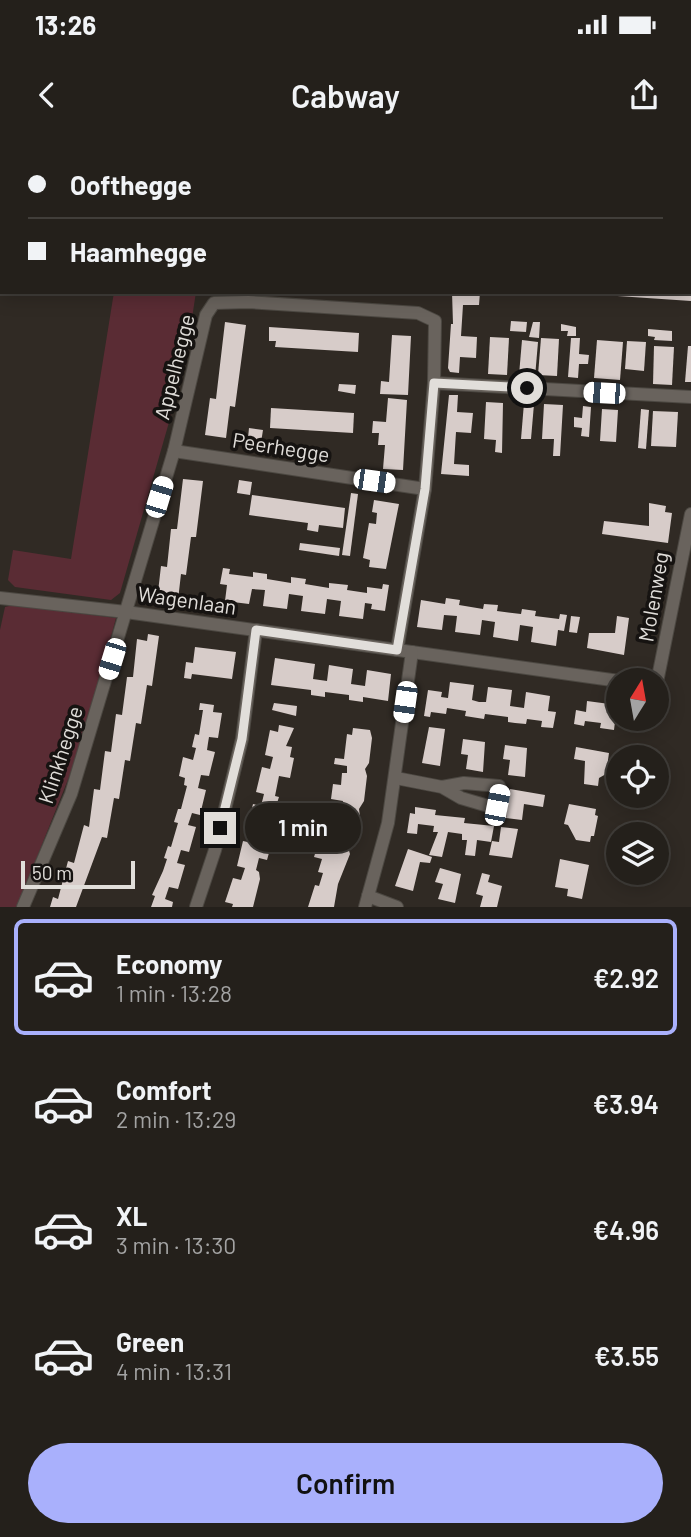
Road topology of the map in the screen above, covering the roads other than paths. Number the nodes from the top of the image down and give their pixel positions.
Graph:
1 (434, 383) junction
2 (691, 397) edge
3 (174, 451) junction
4 (425, 489) junction
5 (691, 514) edge
6 (0, 598) edge
7 (126, 612) junction
8 (256, 630) junction
9 (397, 650) junction
10 (412, 652) junction
11 (660, 668) edge
12 (606, 679) edge
13 (396, 778) junction
14 (442, 787) dead end
15 (366, 901) edge
16 (23, 907) edge
17 (196, 907) edge
18 (397, 907) edge

1 - 2 street
1 - 3 street, Appelhegge
1 - 4 street, Appelhegge
3 - 4 street, Peerhegge
3 - 7 street, Appelhegge
4 - 9 street, Appelhegge
5 - 11 street, Molenweg
6 - 7 street, Wagenlaan
7 - 8 street, Wagenlaan
7 - 16 street, Klinkhegge
8 - 9 street, Wagenlaan
8 - 17 street
9 - 10 street, Wagenlaan
10 - 12 street, Wagenlaan
10 - 13 street
13 - 14 street
13 - 15 street
15 - 18 street

